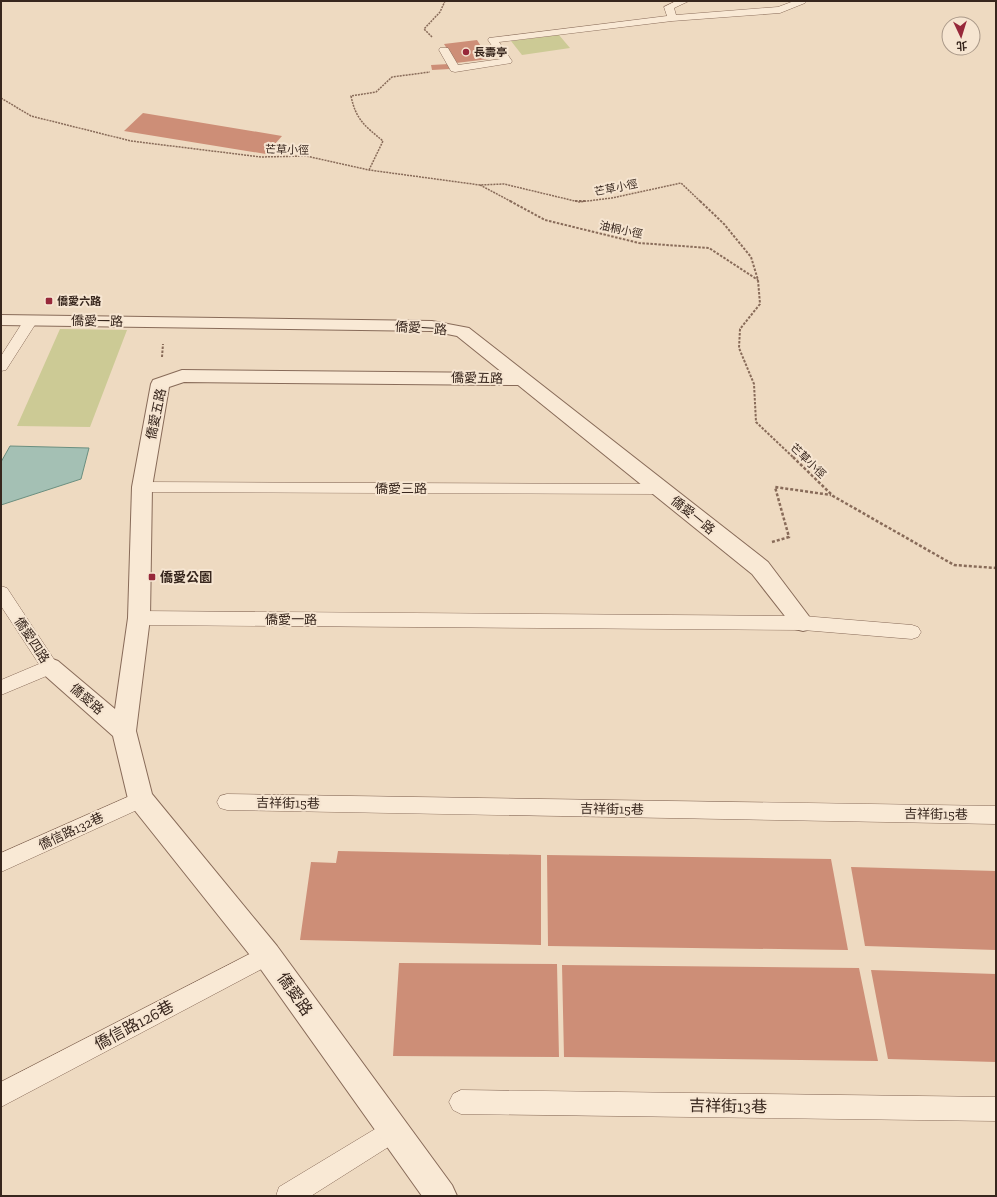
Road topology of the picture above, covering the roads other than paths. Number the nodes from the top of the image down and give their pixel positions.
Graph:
1 (684, 1) edge
2 (802, 1) edge
3 (672, 18) junction
4 (444, 50) road end
5 (1, 320) edge
6 (31, 320) junction
7 (1, 367) edge
8 (521, 379) junction
9 (142, 487) junction
10 (660, 489) junction
11 (1, 592) edge
12 (139, 618) junction
13 (804, 623) junction
14 (912, 632) dead end
15 (50, 667) junction
16 (1, 688) edge
17 (124, 731) junction
18 (141, 799) junction
19 (227, 802) dead end
20 (996, 815) edge
21 (1, 864) edge
22 (267, 955) junction
23 (1, 1095) edge
24 (461, 1102) dead end
25 (996, 1109) edge
26 (393, 1132) junction
27 (288, 1196) edge
28 (441, 1196) edge

1 - 3 lane
2 - 3 lane
3 - 4 lane
5 - 6 street, 僑愛一路
6 - 7 lane
6 - 8 street, 僑愛一路
8 - 9 street, 僑愛五路
8 - 10 street, 僑愛一路
9 - 10 lane, 僑愛三路
9 - 12 street, 僑愛五路
10 - 13 street, 僑愛一路
11 - 15 lane, 僑愛四路
12 - 13 lane, 僑愛一路
12 - 17 street, 僑愛五路
13 - 14 lane, 僑愛一路
15 - 16 lane
15 - 17 street, 僑愛路
17 - 18 street
18 - 21 lane, 僑信路132巷
18 - 22 street, 僑愛路
19 - 20 lane, 吉祥街15巷
22 - 23 lane, 僑信路126巷
22 - 26 street, 僑愛路
24 - 25 lane, 吉祥街13巷
26 - 27 lane
26 - 28 street, 僑愛路

